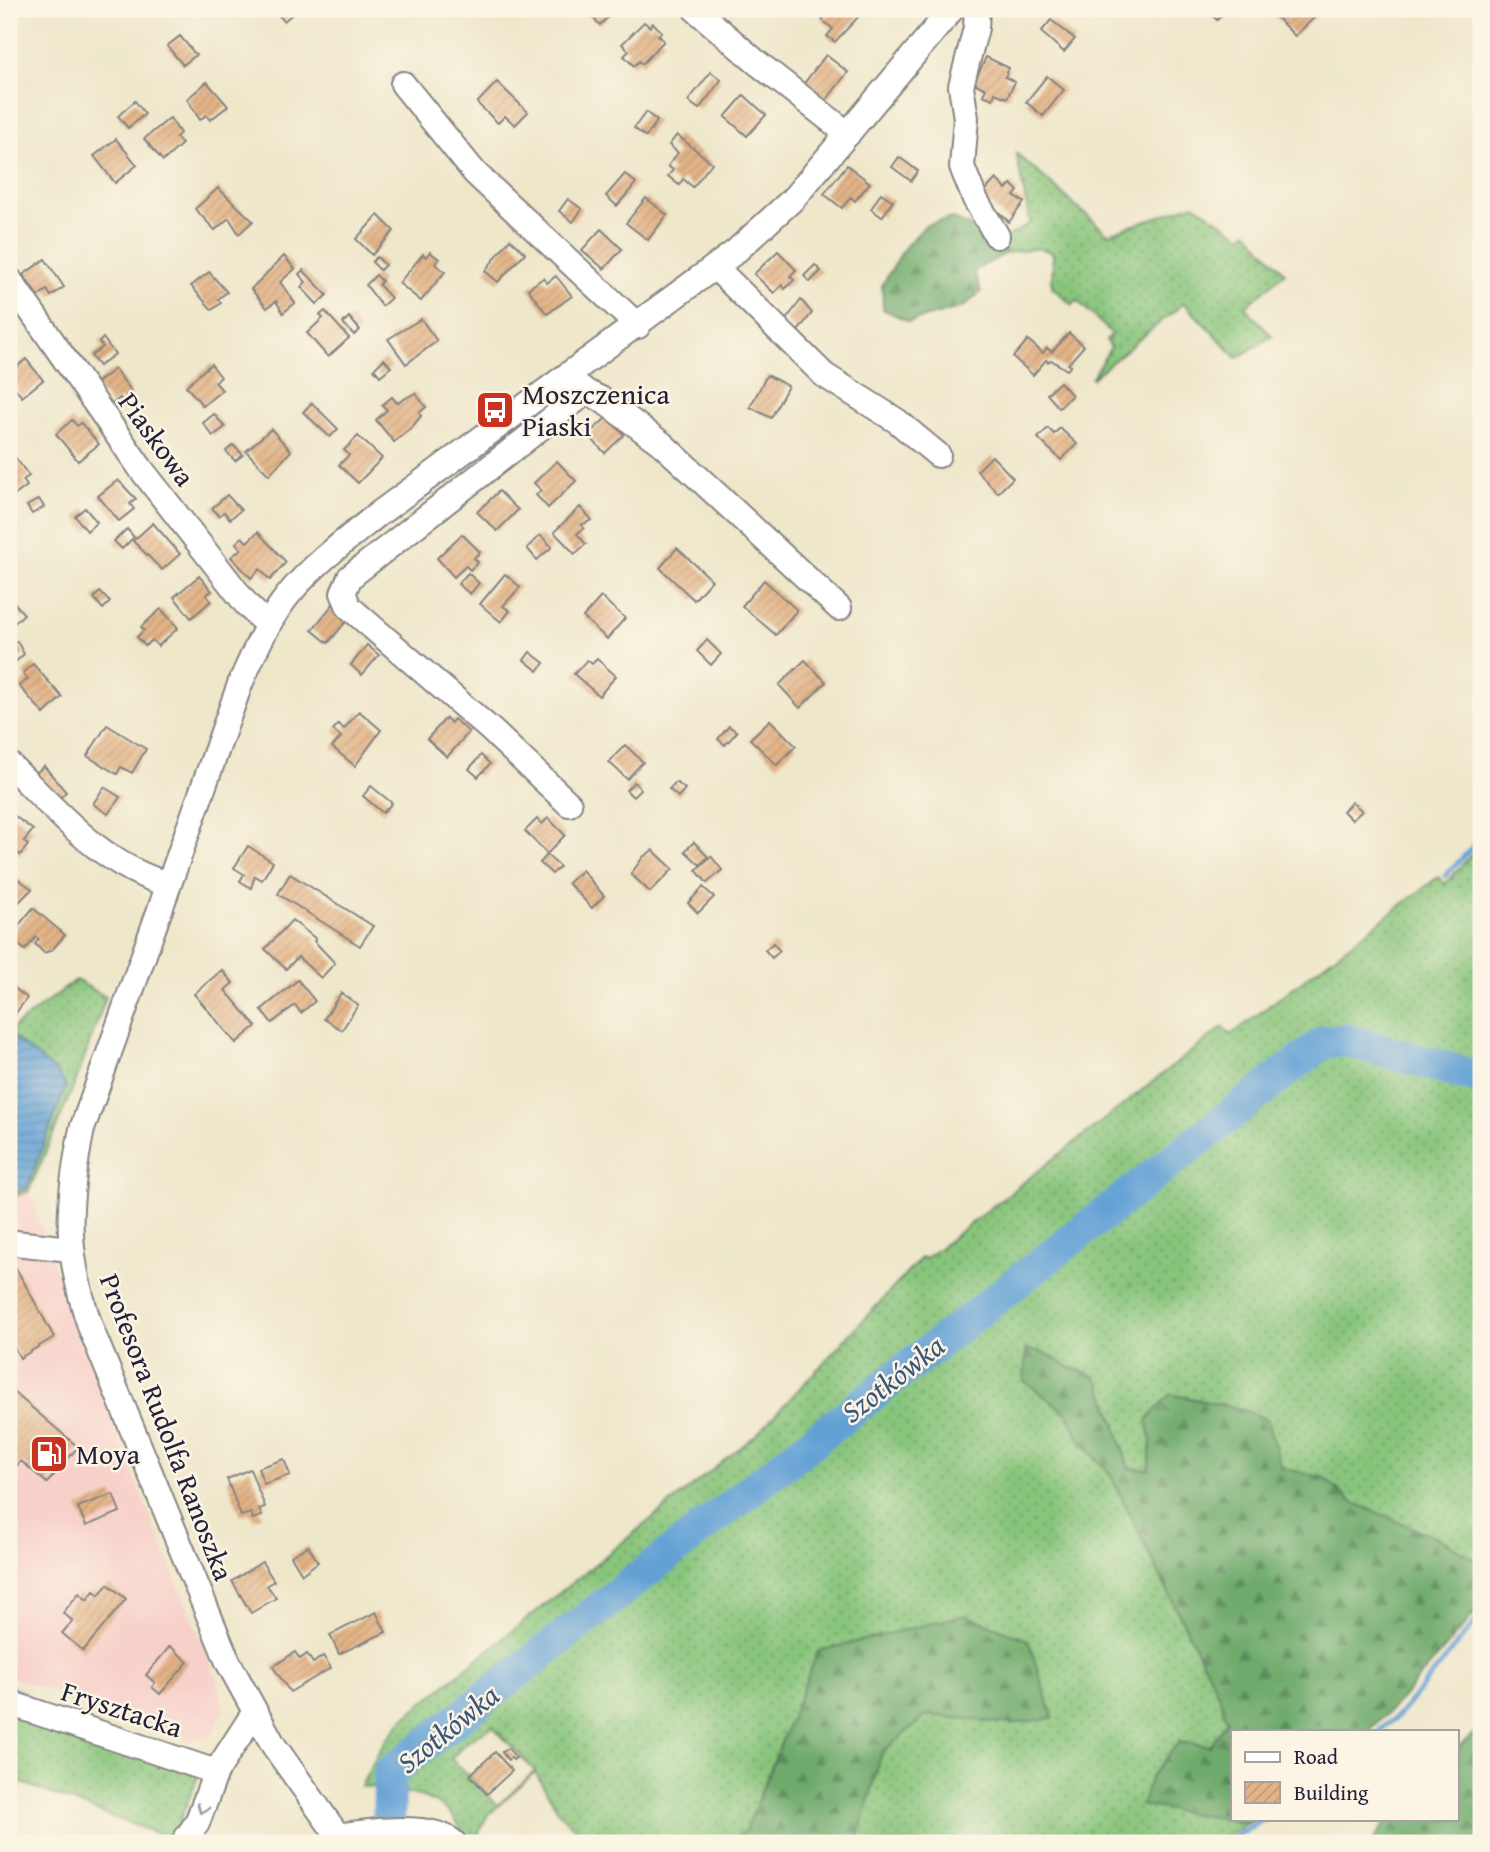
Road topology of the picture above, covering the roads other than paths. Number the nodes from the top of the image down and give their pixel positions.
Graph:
1 (695, 9) edge
2 (953, 9) edge
3 (977, 9) edge
4 (403, 84) dead end
5 (848, 134) junction
6 (997, 236) dead end
7 (715, 267) junction
8 (9, 279) edge
9 (638, 326) junction
10 (576, 385) junction
11 (938, 456) dead end
12 (839, 608) dead end
13 (268, 626) junction
14 (9, 764) edge
15 (569, 804) dead end
16 (168, 884) junction
17 (12, 1244) edge
18 (71, 1249) junction
19 (9, 1703) edge
20 (254, 1713) junction
21 (216, 1772) junction
22 (340, 1839) edge
23 (183, 1843) edge
24 (454, 1843) edge

1 - 5 street
2 - 5 street, Profesora Rudolfa Ranoszka
3 - 6 street
4 - 9 street
5 - 7 street, Profesora Rudolfa Ranoszka
7 - 9 street, Profesora Rudolfa Ranoszka
7 - 11 street
8 - 13 street, Piaskowa
9 - 10 street, Profesora Rudolfa Ranoszka
10 - 12 street
10 - 13 street, Profesora Rudolfa Ranoszka
10 - 15 street, Profesora Rudolfa Ranoszka
13 - 16 street, Profesora Rudolfa Ranoszka
14 - 16 street
16 - 18 street, Profesora Rudolfa Ranoszka
17 - 18 street
18 - 20 street, Profesora Rudolfa Ranoszka
19 - 21 street, Frysztacka
20 - 21 street
20 - 22 street, Profesora Rudolfa Ranoszka
21 -> 23 street
22 - 24 street

